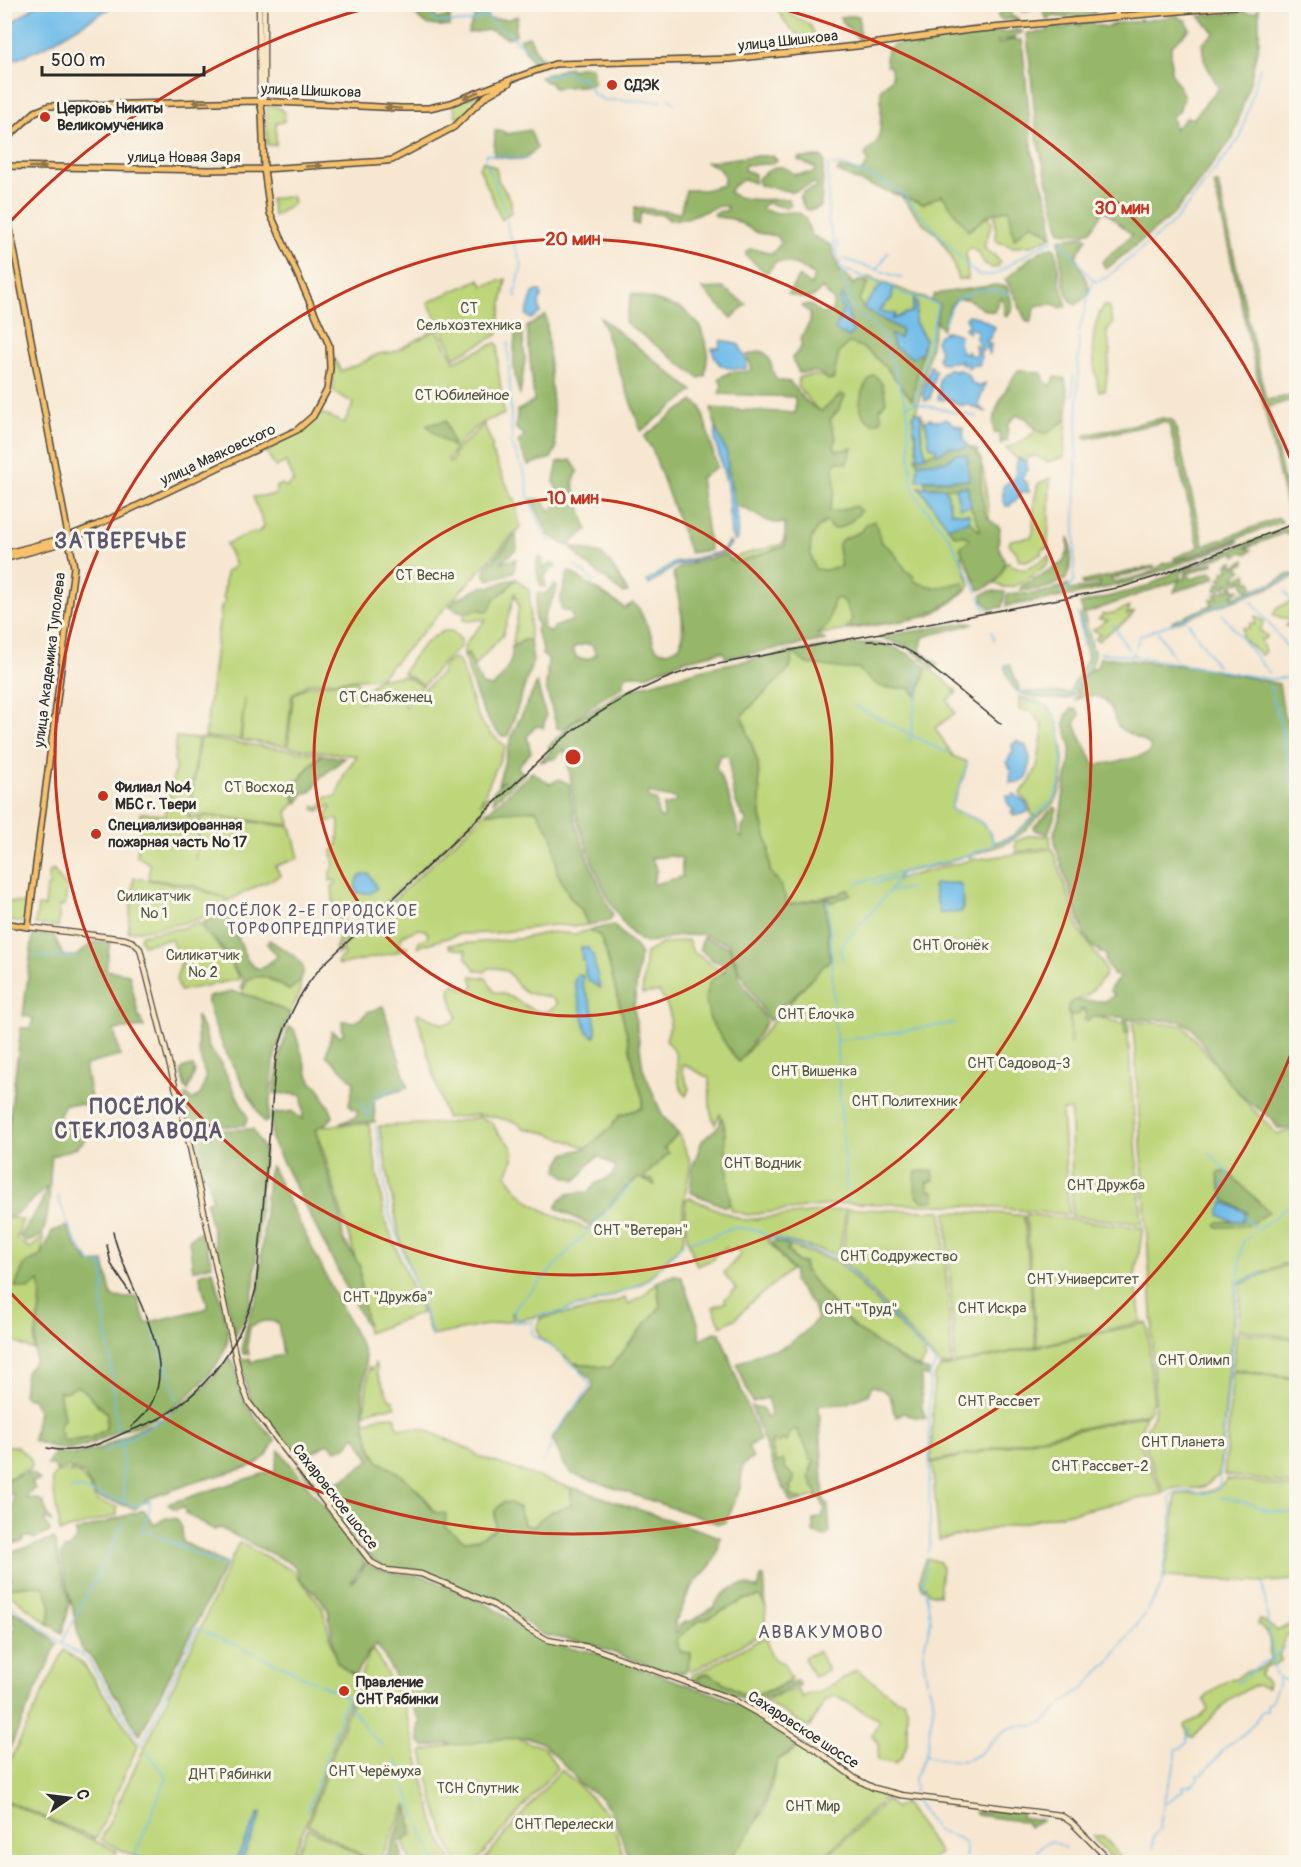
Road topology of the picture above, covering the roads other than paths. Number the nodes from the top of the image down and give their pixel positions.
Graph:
1 (259, 4) edge
2 (264, 4) edge
3 (1119, 4) edge
4 (1257, 4) edge
5 (1116, 16) junction
6 (570, 63) junction
7 (262, 73) junction
8 (262, 101) junction
9 (4, 141) edge
10 (363, 164) joint
11 (4, 166) edge
12 (264, 169) junction
13 (4, 182) edge
14 (4, 197) edge
15 (15, 244) junction
16 (70, 538) junction
17 (4, 557) edge
18 (4, 923) edge
19 (30, 927) junction
20 (1111, 1863) edge

1 - 7 main road
2 - 7 main road
3 - 5 main road
4 - 5 main road, улица Шишкова
5 - 6 main road, улица Шишкова
6 -> 8 main road, улица Шишкова
6 - 10 main road, улица Шишкова
7 - 8 main road
8 -> 9 main road, улица Шишкова
8 - 12 main road
12 -> 10 main road, улица Новая Заря
11 -> 12 main road, улица Новая Заря
12 - 16 main road, улица Маяковского
13 - 15 main road, улица Академика Туполева
14 - 15 main road, улица Академика Туполева
15 - 16 main road, улица Академика Туполева
16 - 17 main road, улица Маяковского
16 - 19 main road, улица Академика Туполева
18 - 19 main road
19 - 20 main road, Сахаровское шоссе

